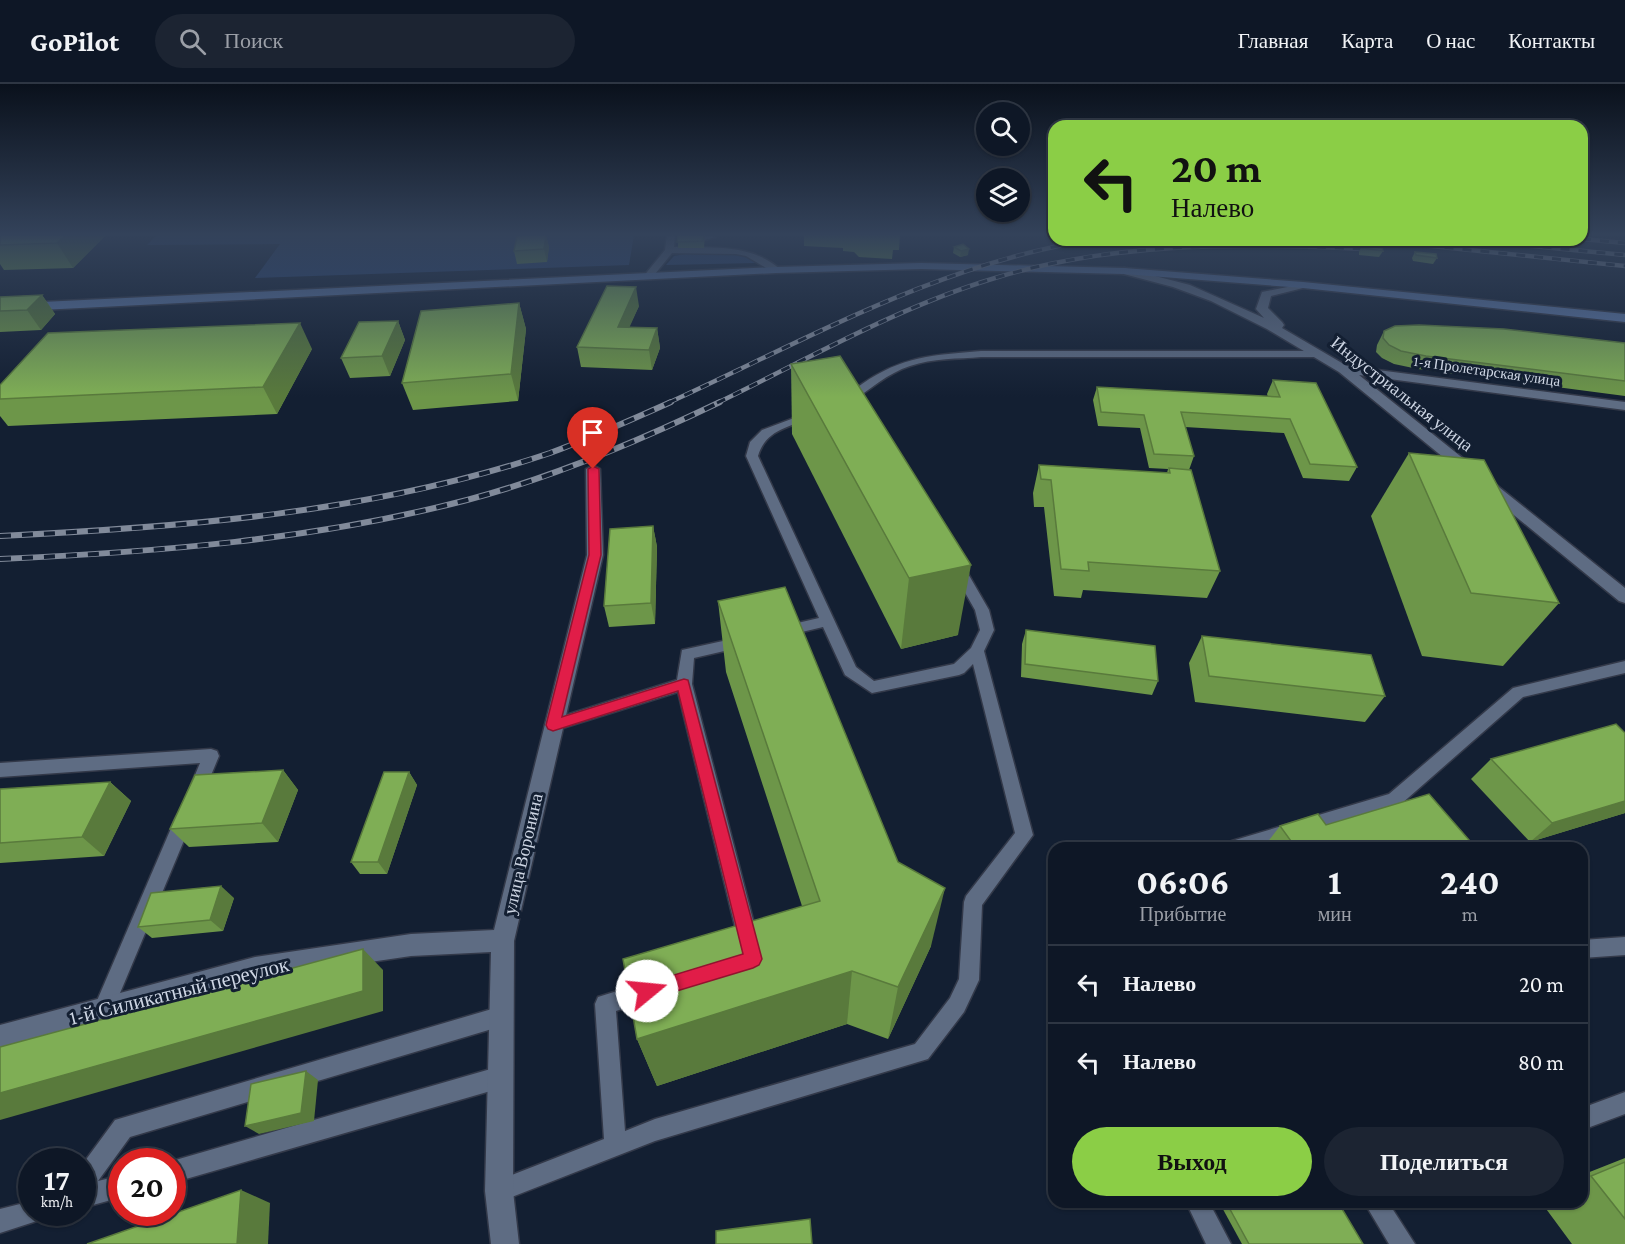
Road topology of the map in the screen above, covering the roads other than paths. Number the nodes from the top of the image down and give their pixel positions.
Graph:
1 (394, 289) edge
2 (1191, 289) edge
3 (1219, 289) edge
4 (1286, 289) edge
5 (1343, 289) edge
6 (0, 308) edge
7 (1238, 309) junction
8 (1625, 318) edge
9 (1293, 338) junction
10 (1320, 354) junction
11 (1344, 369) junction
12 (1625, 406) edge
13 (824, 412) edge
14 (854, 412) edge
15 (593, 469) dead end
16 (952, 559) edge
17 (1625, 597) edge
18 (827, 621) junction
19 (977, 651) junction
20 (1625, 667) edge
21 (684, 684) junction
22 (553, 725) junction
23 (0, 770) edge
24 (1394, 800) junction
25 (1407, 816) edge
26 (1254, 842) edge
27 (503, 941) junction
28 (1625, 946) edge
29 (1588, 949) edge
30 (742, 963) edge
31 (662, 987) edge
32 (103, 1010) junction
33 (502, 1016) junction
34 (0, 1037) edge
35 (501, 1077) junction
36 (1625, 1104) edge
37 (1588, 1117) edge
38 (615, 1146) junction
39 (96, 1165) edge
40 (186, 1168) edge
41 (499, 1191) junction
42 (1200, 1208) edge
43 (1379, 1208) edge
44 (18, 1216) edge
45 (0, 1221) edge
46 (505, 1244) edge
47 (1219, 1244) edge
48 (1403, 1244) edge

1 - 6 street
2 - 7 street, Индустриальная улица
3 - 7 street, Индустриальная улица
4 - 9 street, Индустриальная улица
5 - 8 street
7 - 9 street, Индустриальная улица
9 - 10 street, Индустриальная улица
10 - 11 street, Индустриальная улица
10 - 14 lane
11 - 12 street, 1-я Пролетарская улица
11 - 17 street, Индустриальная улица
13 - 18 lane
15 - 22 street, улица Воронина
16 - 19 lane
18 - 19 lane
18 - 21 lane
19 - 38 lane
20 - 24 lane
21 - 22 lane
21 - 30 lane
22 - 27 street, улица Воронина
23 - 32 lane
24 - 25 lane
24 - 26 lane
27 - 32 street, 1-й Силикатный переулок
27 - 33 street, улица Воронина
28 - 29 lane
31 - 38 lane
32 - 34 street, 1-й Силикатный переулок
33 - 35 street, улица Воронина
33 - 39 lane
35 - 40 lane
35 - 41 street, улица Воронина
36 - 37 lane
38 - 41 lane
41 - 46 street, улица Воронина
42 - 47 lane
43 - 48 lane
44 - 45 lane

